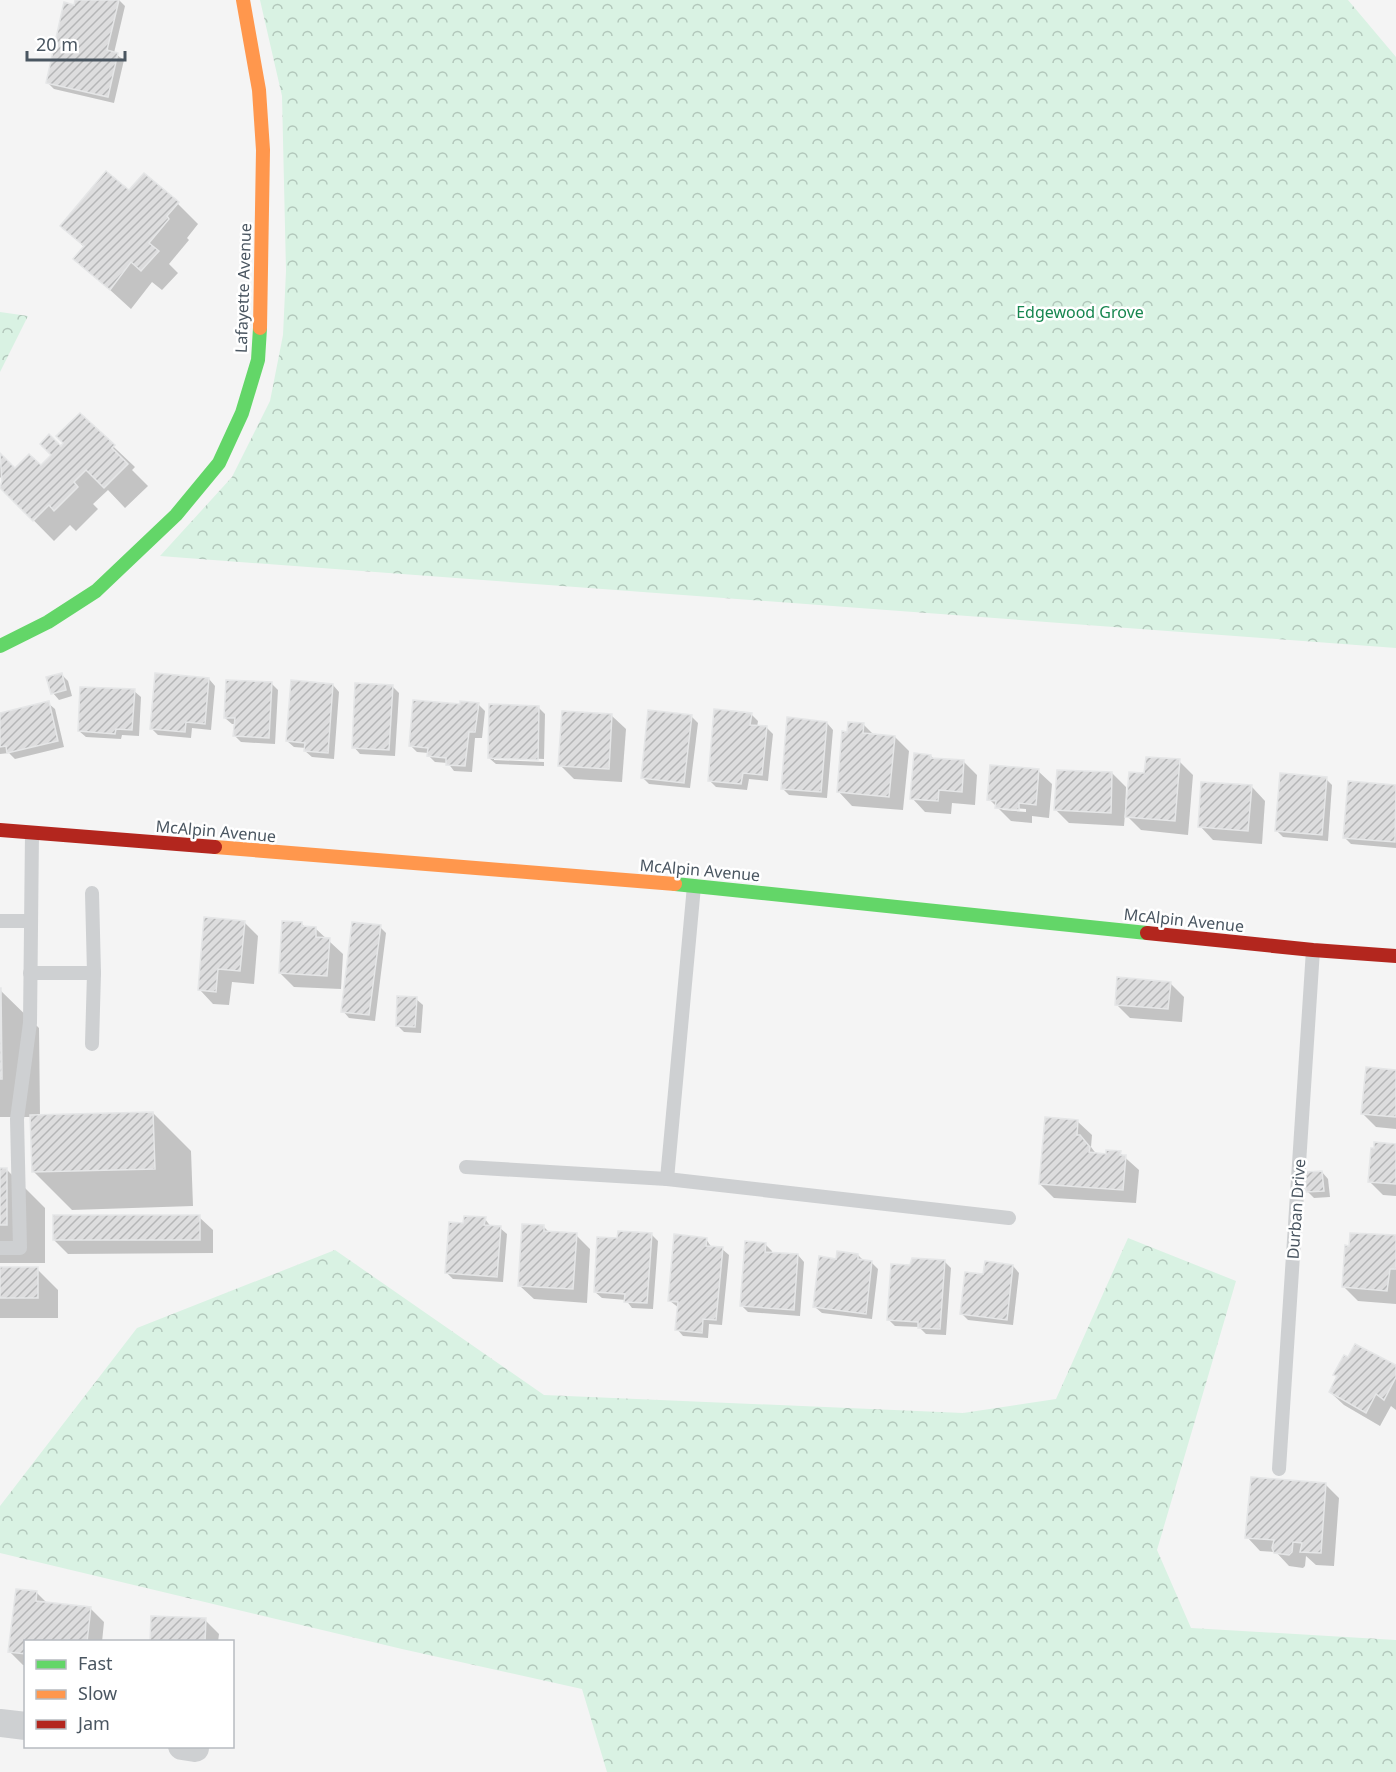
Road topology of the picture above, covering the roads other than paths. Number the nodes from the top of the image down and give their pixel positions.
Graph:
1 (243, 0) edge
2 (0, 646) edge
3 (0, 830) edge
4 (32, 833) junction
5 (694, 886) junction
6 (92, 893) dead end
7 (0, 921) edge
8 (31, 921) junction
9 (1313, 950) junction
10 (1396, 956) edge
11 (30, 973) junction
12 (94, 974) junction
13 (92, 1044) dead end
14 (466, 1167) dead end
15 (667, 1179) junction
16 (1009, 1218) dead end
17 (0, 1248) edge
18 (1279, 1469) dead end
19 (0, 1723) edge
20 (24, 1726) edge

1 - 2 street, Lafayette Avenue
3 - 4 street, McAlpin Avenue
4 - 5 street, McAlpin Avenue
4 - 8 lane
5 - 9 street, McAlpin Avenue
5 - 15 lane
6 - 12 lane
7 - 8 lane
8 - 11 lane
9 - 10 street, McAlpin Avenue
9 - 18 lane, Durban Drive
11 - 12 lane
11 - 17 lane
12 - 13 lane
14 - 15 lane
15 - 16 lane
19 - 20 street

